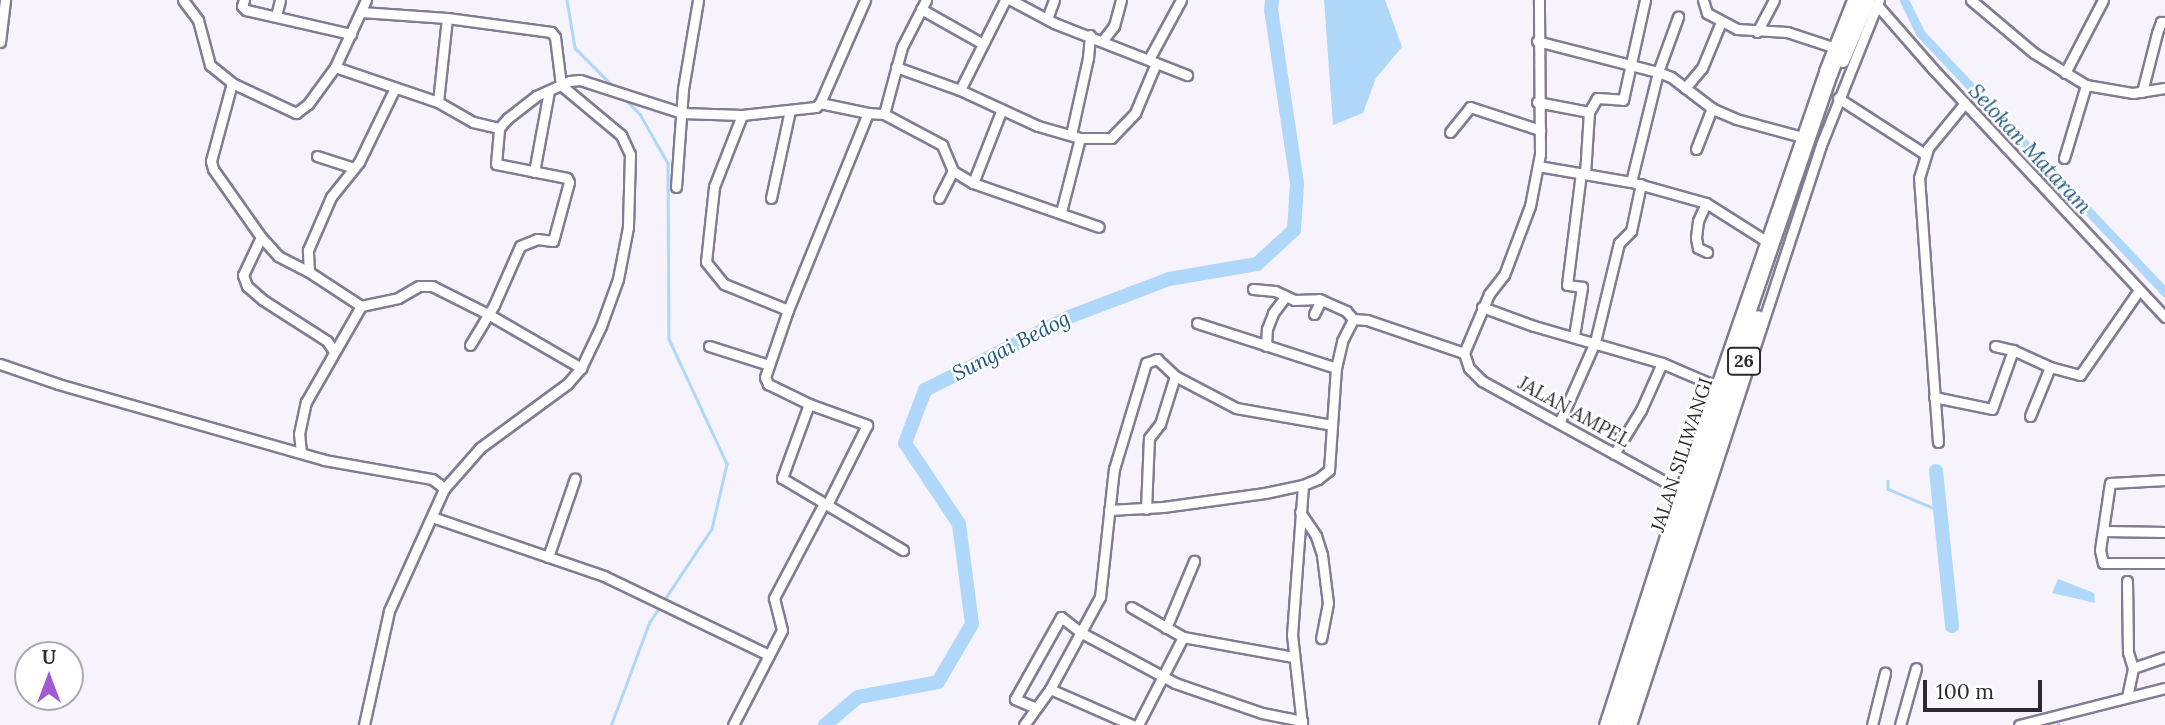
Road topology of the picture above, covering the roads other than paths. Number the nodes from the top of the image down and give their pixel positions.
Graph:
1 (5, 0) edge
2 (183, 0) edge
3 (244, 0) edge
4 (280, 0) edge
5 (366, 0) edge
6 (698, 0) edge
7 (865, 0) edge
8 (1005, 0) edge
9 (1011, 0) edge
10 (1054, 0) edge
11 (1121, 0) edge
12 (1181, 0) edge
13 (1539, 0) edge
14 (1645, 0) edge
15 (1704, 0) edge
16 (1774, 0) edge
17 (1852, 0) edge
18 (1860, 0) edge
19 (1971, 0) edge
20 (2103, 0) edge
21 (1875, 2) edge
22 (923, 4) edge
23 (361, 12) junction
24 (276, 16) junction
25 (1678, 17) dead end
26 (447, 18) junction
27 (1047, 19) junction
28 (1721, 22) junction
29 (2165, 22) edge
30 (1757, 32) junction
31 (351, 34) junction
32 (1090, 35) junction
33 (1102, 40) junction
34 (1537, 41) junction
35 (0, 42) edge
36 (983, 44) junction
37 (1833, 47) junction
38 (1153, 61) junction
39 (1629, 65) junction
40 (335, 67) junction
41 (896, 67) junction
42 (1658, 72) junction
43 (2065, 73) junction
44 (1187, 75) dead end
45 (232, 83) junction
46 (561, 85) junction
47 (2086, 85) junction
48 (395, 88) junction
49 (1685, 88) junction
50 (2165, 88) edge
51 (960, 90) junction
52 (549, 91) junction
53 (2142, 92) junction
54 (1838, 97) junction
55 (438, 102) junction
56 (1537, 102) junction
57 (820, 103) junction
58 (1965, 103) junction
59 (1712, 108) junction
60 (1002, 109) junction
61 (790, 110) junction
62 (1589, 112) junction
63 (682, 113) junction
64 (868, 113) junction
65 (884, 114) junction
66 (743, 115) junction
67 (499, 128) junction
68 (1540, 130) junction
69 (1450, 132) dead end
70 (1076, 137) junction
71 (1802, 137) junction
72 (1696, 149) dead end
73 (1925, 154) junction
74 (317, 156) dead end
75 (2064, 158) dead end
76 (1538, 166) junction
77 (354, 168) junction
78 (953, 171) junction
79 (534, 172) junction
80 (1583, 174) junction
81 (973, 183) junction
82 (1636, 183) junction
83 (676, 187) dead end
84 (771, 198) dead end
85 (939, 198) dead end
86 (1706, 203) junction
87 (1061, 212) junction
88 (1785, 222) junction
89 (1099, 228) dead end
90 (261, 237) junction
91 (1766, 242) junction
92 (1707, 253) dead end
93 (309, 272) junction
94 (1253, 289) dead end
95 (2139, 290) junction
96 (1286, 296) junction
97 (1321, 300) junction
98 (361, 306) junction
99 (1482, 307) junction
100 (788, 310) junction
101 (1755, 313) junction
102 (488, 314) junction
103 (1314, 314) dead end
104 (2165, 317) edge
105 (1353, 319) junction
106 (1197, 323) dead end
107 (1574, 337) junction
108 (1595, 342) junction
109 (470, 345) dead end
110 (1995, 345) dead end
111 (709, 346) dead end
112 (1266, 346) junction
113 (1751, 349) junction
114 (333, 350) junction
115 (2014, 350) junction
116 (1464, 353) junction
117 (1662, 363) junction
118 (0, 364) edge
119 (769, 365) junction
120 (578, 366) junction
121 (2050, 367) junction
122 (1336, 368) junction
123 (1175, 376) junction
124 (1717, 391) junction
125 (1934, 397) junction
126 (809, 404) junction
127 (1730, 413) junction
128 (2030, 416) dead end
129 (1560, 421) junction
130 (1332, 425) junction
131 (1938, 442) dead end
132 (301, 452) junction
133 (1614, 454) junction
134 (575, 478) dead end
135 (2165, 481) edge
136 (1303, 485) junction
137 (444, 489) junction
138 (1680, 490) junction
139 (826, 504) junction
140 (1146, 509) junction
141 (1109, 510) junction
142 (1300, 512) junction
143 (432, 517) junction
144 (2104, 531) junction
145 (2165, 532) edge
146 (903, 550) dead end
147 (548, 557) junction
148 (1194, 561) dead end
149 (2165, 563) edge
150 (2127, 581) dead end
151 (1131, 607) dead end
152 (1166, 628) junction
153 (1080, 632) junction
154 (1184, 637) junction
155 (1321, 638) dead end
156 (769, 654) junction
157 (1293, 657) junction
158 (2165, 657) edge
159 (1916, 668) dead end
160 (2133, 668) junction
161 (1885, 673) dead end
162 (1162, 676) junction
163 (2165, 688) edge
164 (1050, 689) junction
165 (2127, 697) junction
166 (1037, 708) junction
167 (1262, 713) junction
168 (1302, 723) edge
169 (364, 725) edge
170 (733, 725) edge
171 (1024, 725) edge
172 (1137, 725) edge
173 (1258, 725) edge
174 (1604, 725) edge
175 (1613, 725) edge
176 (1625, 725) edge
177 (1632, 725) edge
178 (1872, 725) edge
179 (1900, 725) edge
180 (2019, 725) edge

1 - 35 street
2 - 45 street
3 - 24 street
4 - 24 street
5 - 23 street
6 - 63 street
7 - 57 street
8 - 36 street
9 - 27 street
10 - 27 street
11 - 33 street
12 - 38 street
13 - 34 street
14 - 39 street
15 - 28 street
16 - 30 street
17 - 37 street
18 - 88 highway, JALAN SILIWANGI / 26
19 - 43 street
20 - 43 street
21 - 54 street
21 - 58 street
21 - 88 highway, JALAN SILIWANGI / 26
22 - 36 street
22 - 41 street
23 - 26 street
23 - 31 street
24 - 31 street
25 - 42 street
26 - 46 street
26 - 55 street
27 - 32 street
28 - 30 street
28 - 49 street
29 - 53 street
30 - 37 street
31 - 40 street
32 - 33 street
32 - 70 street
33 - 38 street
34 - 39 street
34 - 56 street
36 - 51 street
37 - 71 street
38 - 44 street
38 - 70 street
39 - 42 street
39 - 62 street
40 - 45 street
40 - 48 street
41 - 51 street
41 - 65 street
42 - 49 street
42 - 82 street
43 - 47 street
45 - 90 street
46 - 52 street
46 - 63 street
46 - 120 street
47 - 53 street
47 - 75 street
48 - 55 street
48 - 77 street
49 - 59 street
50 - 53 street
51 - 60 street
52 - 67 street
52 - 79 street
54 - 73 street
54 - 88 street
55 - 67 street
56 - 62 street
56 - 68 street
57 - 61 street
57 - 64 street
58 - 73 street
58 - 95 street
59 - 71 street
59 - 72 street
60 - 70 street
60 - 81 street
61 - 66 street
61 - 84 street
62 - 80 street
63 - 66 street
63 - 83 street
64 - 65 street
64 - 100 street
65 - 78 street
66 - 100 street
67 - 79 street
68 - 69 street
68 - 76 street
70 - 87 street
71 - 88 street
73 - 125 street
74 - 77 street
76 - 80 street
76 - 99 street
77 - 93 street
78 - 81 street
78 - 85 street
79 - 102 street
80 - 82 street
80 - 107 street
81 - 87 street
82 - 86 street
82 - 108 street
86 - 91 street
86 - 92 street
87 - 89 street
88 - 91 street
88 - 101 highway, JALAN SILIWANGI / 26
88 - 113 street
90 - 93 street
90 - 114 street
91 - 124 street
93 - 98 street
94 - 96 street
95 - 104 street
95 - 121 street
96 - 97 street
96 - 112 street
97 - 103 street
97 - 105 street
98 - 102 street
98 - 114 street
99 - 107 street
99 - 116 street
100 - 119 street
101 - 113 highway, JALAN SILIWANGI / 26
101 - 124 highway, JALAN SILIWANGI / 26
102 - 109 street
102 - 120 street
105 - 116 street
105 - 122 street
106 - 112 street
107 - 108 street
108 - 117 street
108 - 129 street
110 - 115 street
111 - 119 street
112 - 122 street
113 - 127 highway, JALAN SILIWANGI / 26
114 - 132 street
115 - 121 street
115 - 125 street
116 - 129 street, JALAN AMPEL
117 - 124 street
117 - 133 street
118 - 132 street
119 - 126 street
120 - 137 street
121 - 128 street
122 - 130 street
123 - 130 street
123 - 140 street
123 - 141 street
124 - 138 street
124 - 175 highway, JALAN SILIWANGI / 26
125 - 131 street
126 - 139 street
126 - 139 street
127 - 176 highway, JALAN SILIWANGI / 26
127 - 177 street
129 - 133 street, JALAN AMPEL
130 - 136 street
132 - 137 street
133 - 138 street, JALAN AMPEL
134 - 147 street
135 - 144 street
136 - 140 street
136 - 142 street
137 - 143 street
138 - 174 street
139 - 146 street
139 - 156 street
140 - 141 street
141 - 153 street
142 - 155 street
142 - 157 street
143 - 147 street
143 - 169 street
144 - 145 street
144 - 149 street
147 - 156 street
148 - 152 street
150 - 160 street
151 - 152 street
152 - 154 street
153 - 162 street
153 - 164 street
153 - 166 street
154 - 157 street
154 - 162 street
156 - 170 street
157 - 168 street
158 - 160 street
159 - 179 street
160 - 165 street
161 - 178 street
162 - 167 street
162 - 172 street
163 - 165 street
164 - 166 street
164 - 172 street
165 - 180 street
166 - 171 street
167 - 168 street
167 - 173 street

